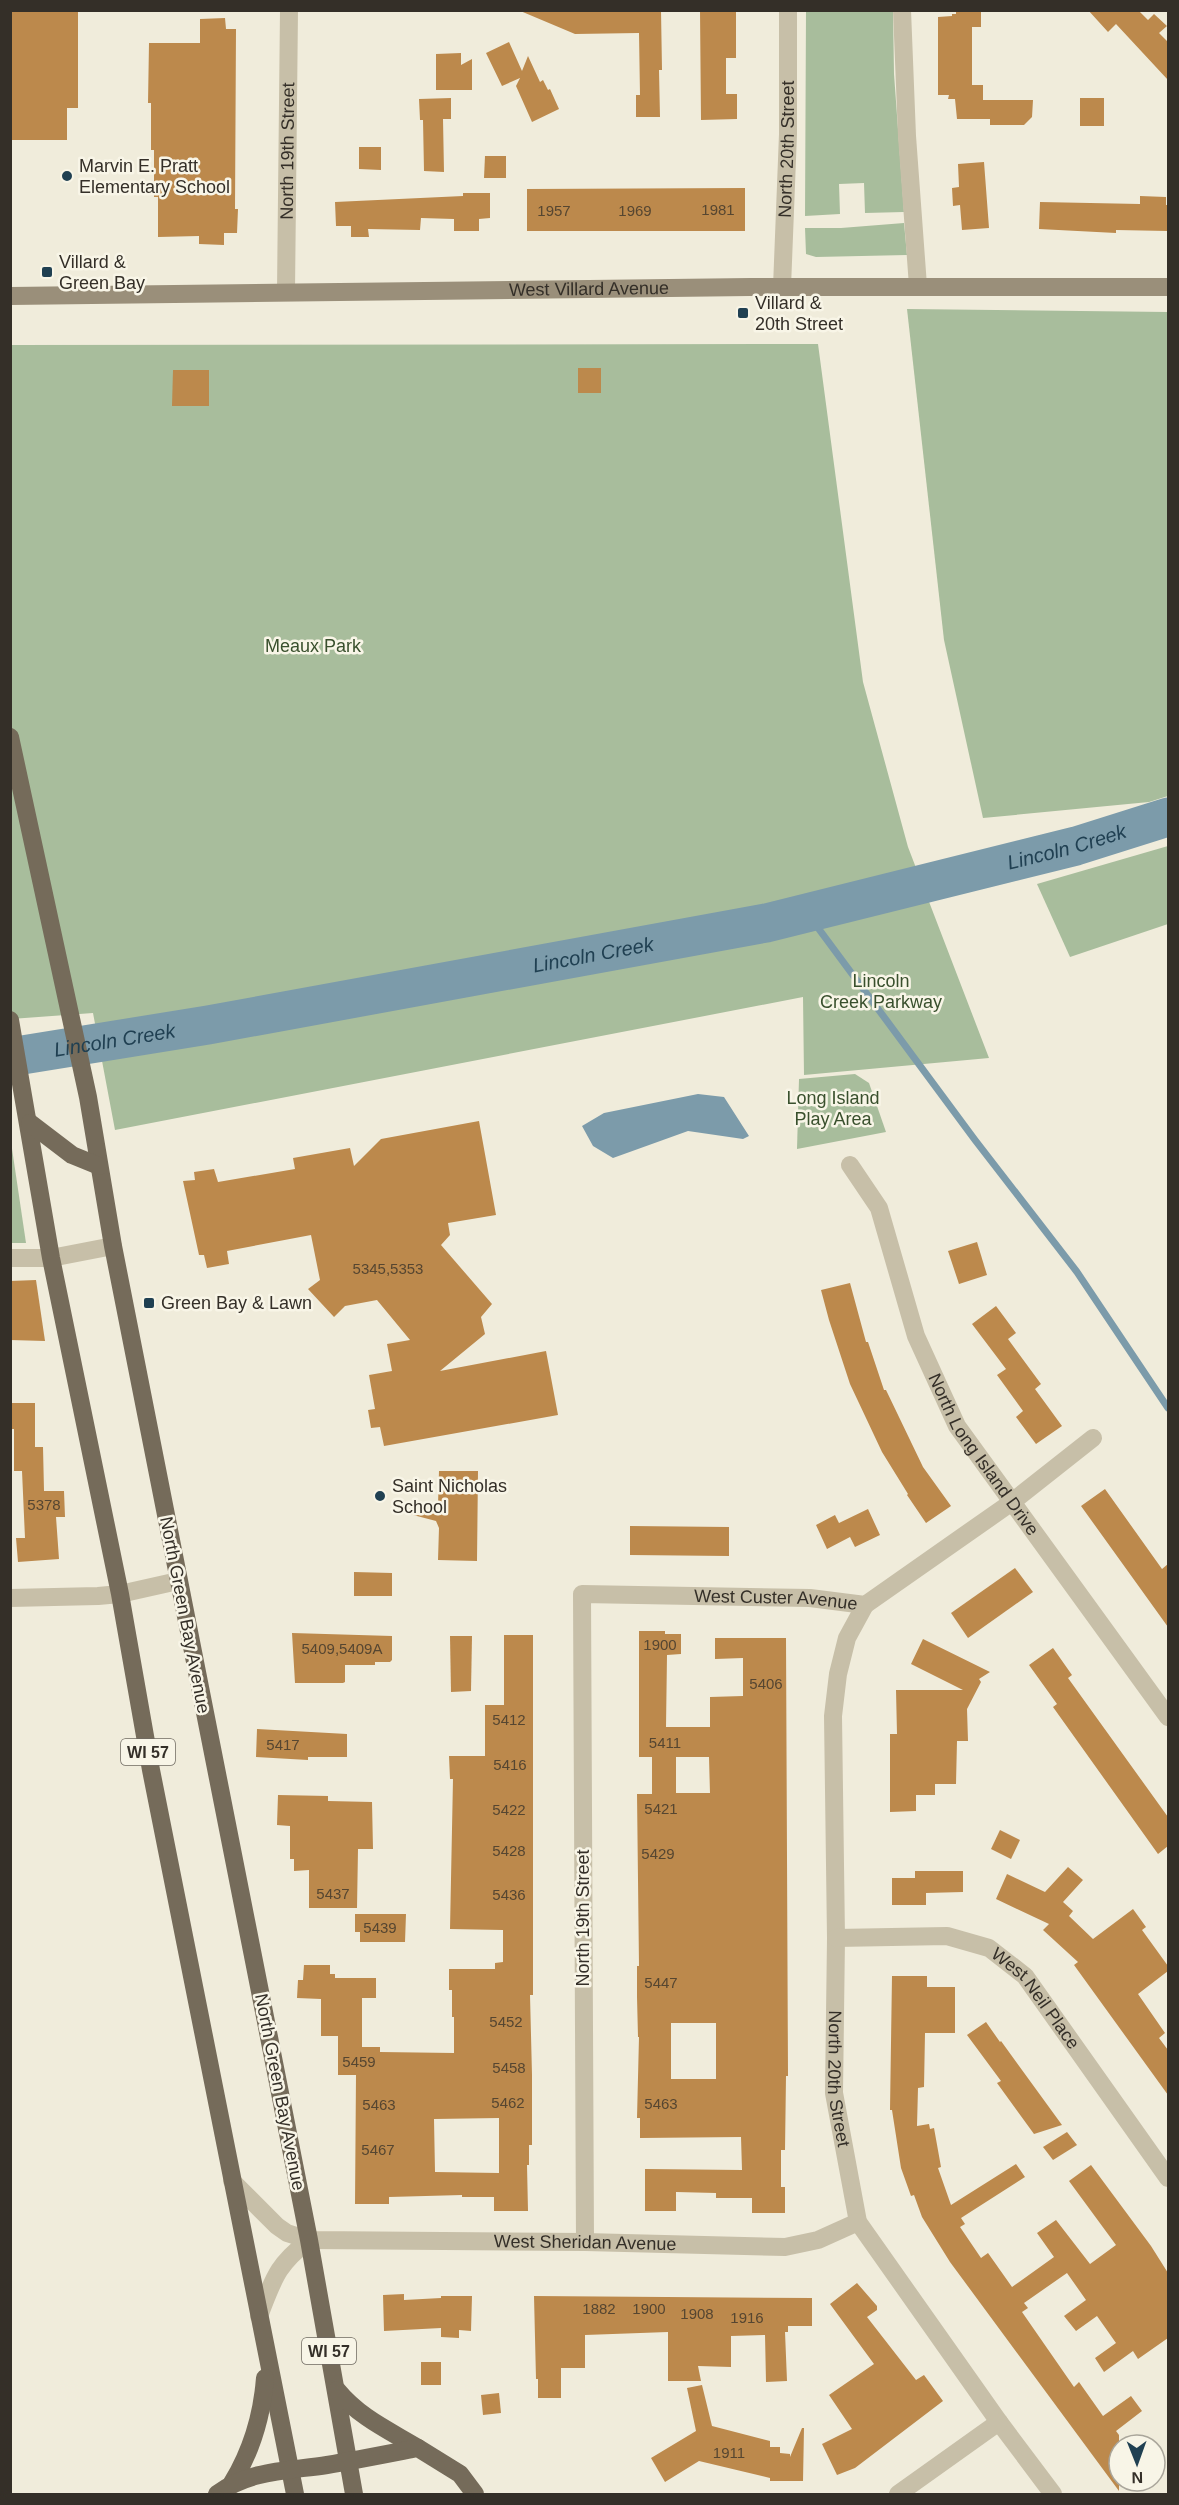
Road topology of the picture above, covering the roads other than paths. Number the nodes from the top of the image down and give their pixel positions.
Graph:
1 (289, 10) edge
2 (788, 10) edge
3 (902, 10) edge
4 (918, 286) junction
5 (782, 287) junction
6 (1168, 287) edge
7 (286, 291) junction
8 (10, 296) edge
9 (10, 737) edge
10 (10, 1020) edge
11 (29, 1116) junction
12 (850, 1165) dead end
13 (99, 1166) junction
14 (113, 1245) junction
15 (10, 1258) edge
16 (51, 1258) junction
17 (1093, 1438) dead end
18 (1012, 1502) junction
19 (178, 1581) junction
20 (120, 1594) junction
21 (582, 1594) joint
22 (10, 1598) edge
23 (865, 1605) junction
24 (1168, 1717) edge
25 (836, 1938) junction
26 (1168, 2178) edge
27 (232, 2181) junction
28 (858, 2222) junction
29 (309, 2240) junction
30 (585, 2242) junction
31 (259, 2316) junction
32 (267, 2353) junction
33 (336, 2389) junction
34 (999, 2422) junction
35 (418, 2448) junction
36 (348, 2462) junction
37 (289, 2470) junction
38 (232, 2483) junction
39 (217, 2494) edge
40 (295, 2494) edge
41 (354, 2494) edge
42 (475, 2494) edge
43 (898, 2494) edge
44 (1053, 2494) edge

1 - 7 street, North 19th Street
2 - 5 street, North 20th Street
3 - 4 street
4 - 5 street, West Villard Avenue
4 - 6 street, West Villard Avenue
5 - 7 street, West Villard Avenue
7 - 8 street, West Villard Avenue
9 - 13 main road, North Green Bay Avenue / WI 57
10 - 11 main road, WI 57
11 - 13 main road
11 - 16 main road, WI 57
12 - 18 street, North Long Island Drive
13 - 14 main road, North Green Bay Avenue / WI 57
14 - 16 street
14 - 19 main road, North Green Bay Avenue / WI 57
15 - 16 street
16 - 20 main road, WI 57
17 - 18 street, West Custer Avenue
18 - 23 street, West Custer Avenue
18 - 24 street, North Long Island Drive
19 - 20 street
19 - 29 main road, North Green Bay Avenue / WI 57
20 - 22 street
20 - 27 main road, WI 57
21 - 23 street, West Custer Avenue
21 - 30 street, North 19th Street
23 - 25 street, North 20th Street
25 - 26 street, West Neil Place
25 - 28 street, North 20th Street
27 - 29 street, West Sheridan Avenue
27 - 31 main road, WI 57
28 - 30 street, West Sheridan Avenue
28 - 34 street, North 20th Street
29 - 30 street, West Sheridan Avenue
29 - 31 street
29 - 33 main road, North Green Bay Avenue / WI 57
31 - 32 main road, WI 57
32 - 37 main road, WI 57
32 - 38 main road
33 - 35 main road
33 - 36 main road, North Green Bay Avenue / WI 57
34 - 43 street
34 - 44 street, North 20th Street
35 - 36 main road
35 - 42 main road
36 - 37 main road
36 - 41 main road, North Green Bay Avenue / WI 57
37 - 38 main road
37 - 40 main road, WI 57
38 - 39 main road

